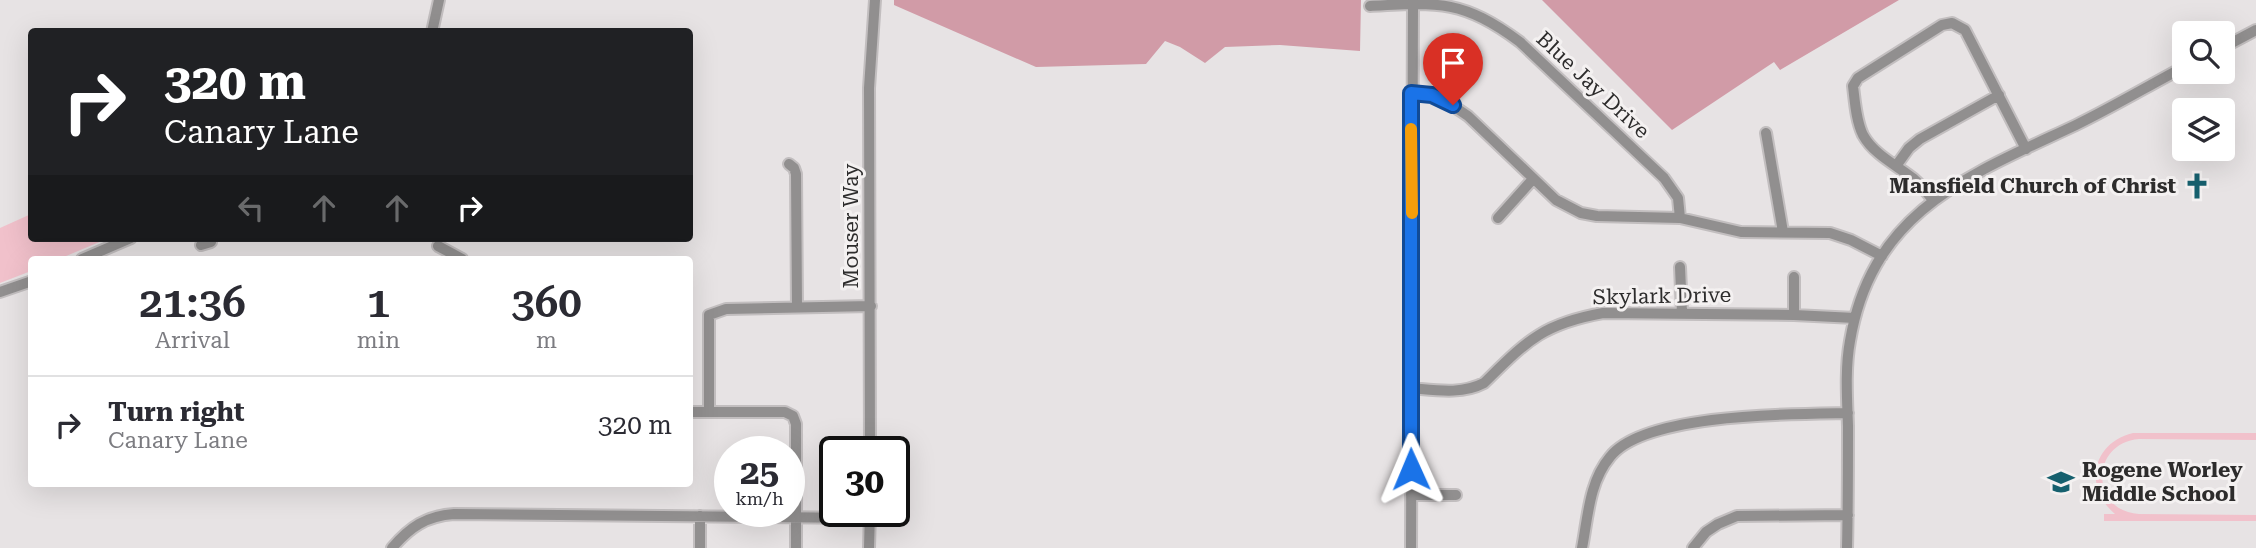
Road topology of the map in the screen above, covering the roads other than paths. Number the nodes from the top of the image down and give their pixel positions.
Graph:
1 (439, 0) edge
2 (875, 0) edge
3 (1413, 4) junction
4 (1370, 6) dead end
5 (433, 28) edge
6 (2256, 30) edge
7 (2235, 41) edge
8 (2172, 74) edge
9 (1411, 93) junction
10 (1999, 95) junction
11 (1766, 133) dead end
12 (2026, 149) junction
13 (789, 164) dead end
14 (1895, 166) junction
15 (1533, 179) junction
16 (1933, 200) junction
17 (1498, 218) dead end
18 (1680, 218) junction
19 (1783, 232) junction
20 (122, 242) edge
21 (438, 246) dead end
22 (89, 256) edge
23 (456, 256) edge
24 (1882, 256) junction
25 (1680, 267) dead end
26 (1794, 277) dead end
27 (28, 282) edge
28 (0, 292) edge
29 (871, 306) junction
30 (797, 307) junction
31 (1682, 313) junction
32 (1794, 315) junction
33 (1855, 318) junction
34 (1410, 388) junction
35 (693, 412) edge
36 (709, 412) junction
37 (1847, 413) junction
38 (796, 436) edge
39 (870, 436) edge
40 (1411, 495) junction
41 (1456, 495) dead end
42 (1848, 515) junction
43 (700, 516) junction
44 (714, 516) edge
45 (796, 527) edge
46 (870, 527) edge
47 (392, 548) edge
48 (700, 548) edge
49 (796, 548) edge
50 (869, 548) edge
51 (1411, 548) edge
52 (1582, 548) edge
53 (1693, 548) edge
54 (1847, 548) edge

1 - 5 street
2 - 29 street, Mouser Way
3 - 4 street, Blue Jay Drive
3 - 9 street
3 - 18 street, Blue Jay Drive
6 - 7 street
8 - 12 street
9 - 15 street
9 - 34 street
10 - 12 street
10 - 14 street
10 - 14 street
11 - 19 street
12 - 16 street
13 - 30 street
14 - 16 street
15 - 17 street
15 - 18 street
16 - 24 street
18 - 19 street
19 - 24 street
20 - 22 street
21 - 23 street
24 - 33 street
25 - 31 street
26 - 32 street
27 - 28 street
29 - 30 street
29 - 39 street, Mouser Way
30 - 36 street
31 - 32 street, Skylark Drive
31 - 34 street, Skylark Drive
32 - 33 street, Skylark Drive
33 - 37 street
34 - 40 street
35 - 36 street
36 - 38 street
37 - 42 street
37 - 52 street
40 - 41 street
40 - 51 street
42 - 53 street
42 - 54 street
43 - 44 street
43 - 47 street
43 - 48 street
45 - 49 street
46 - 50 street

